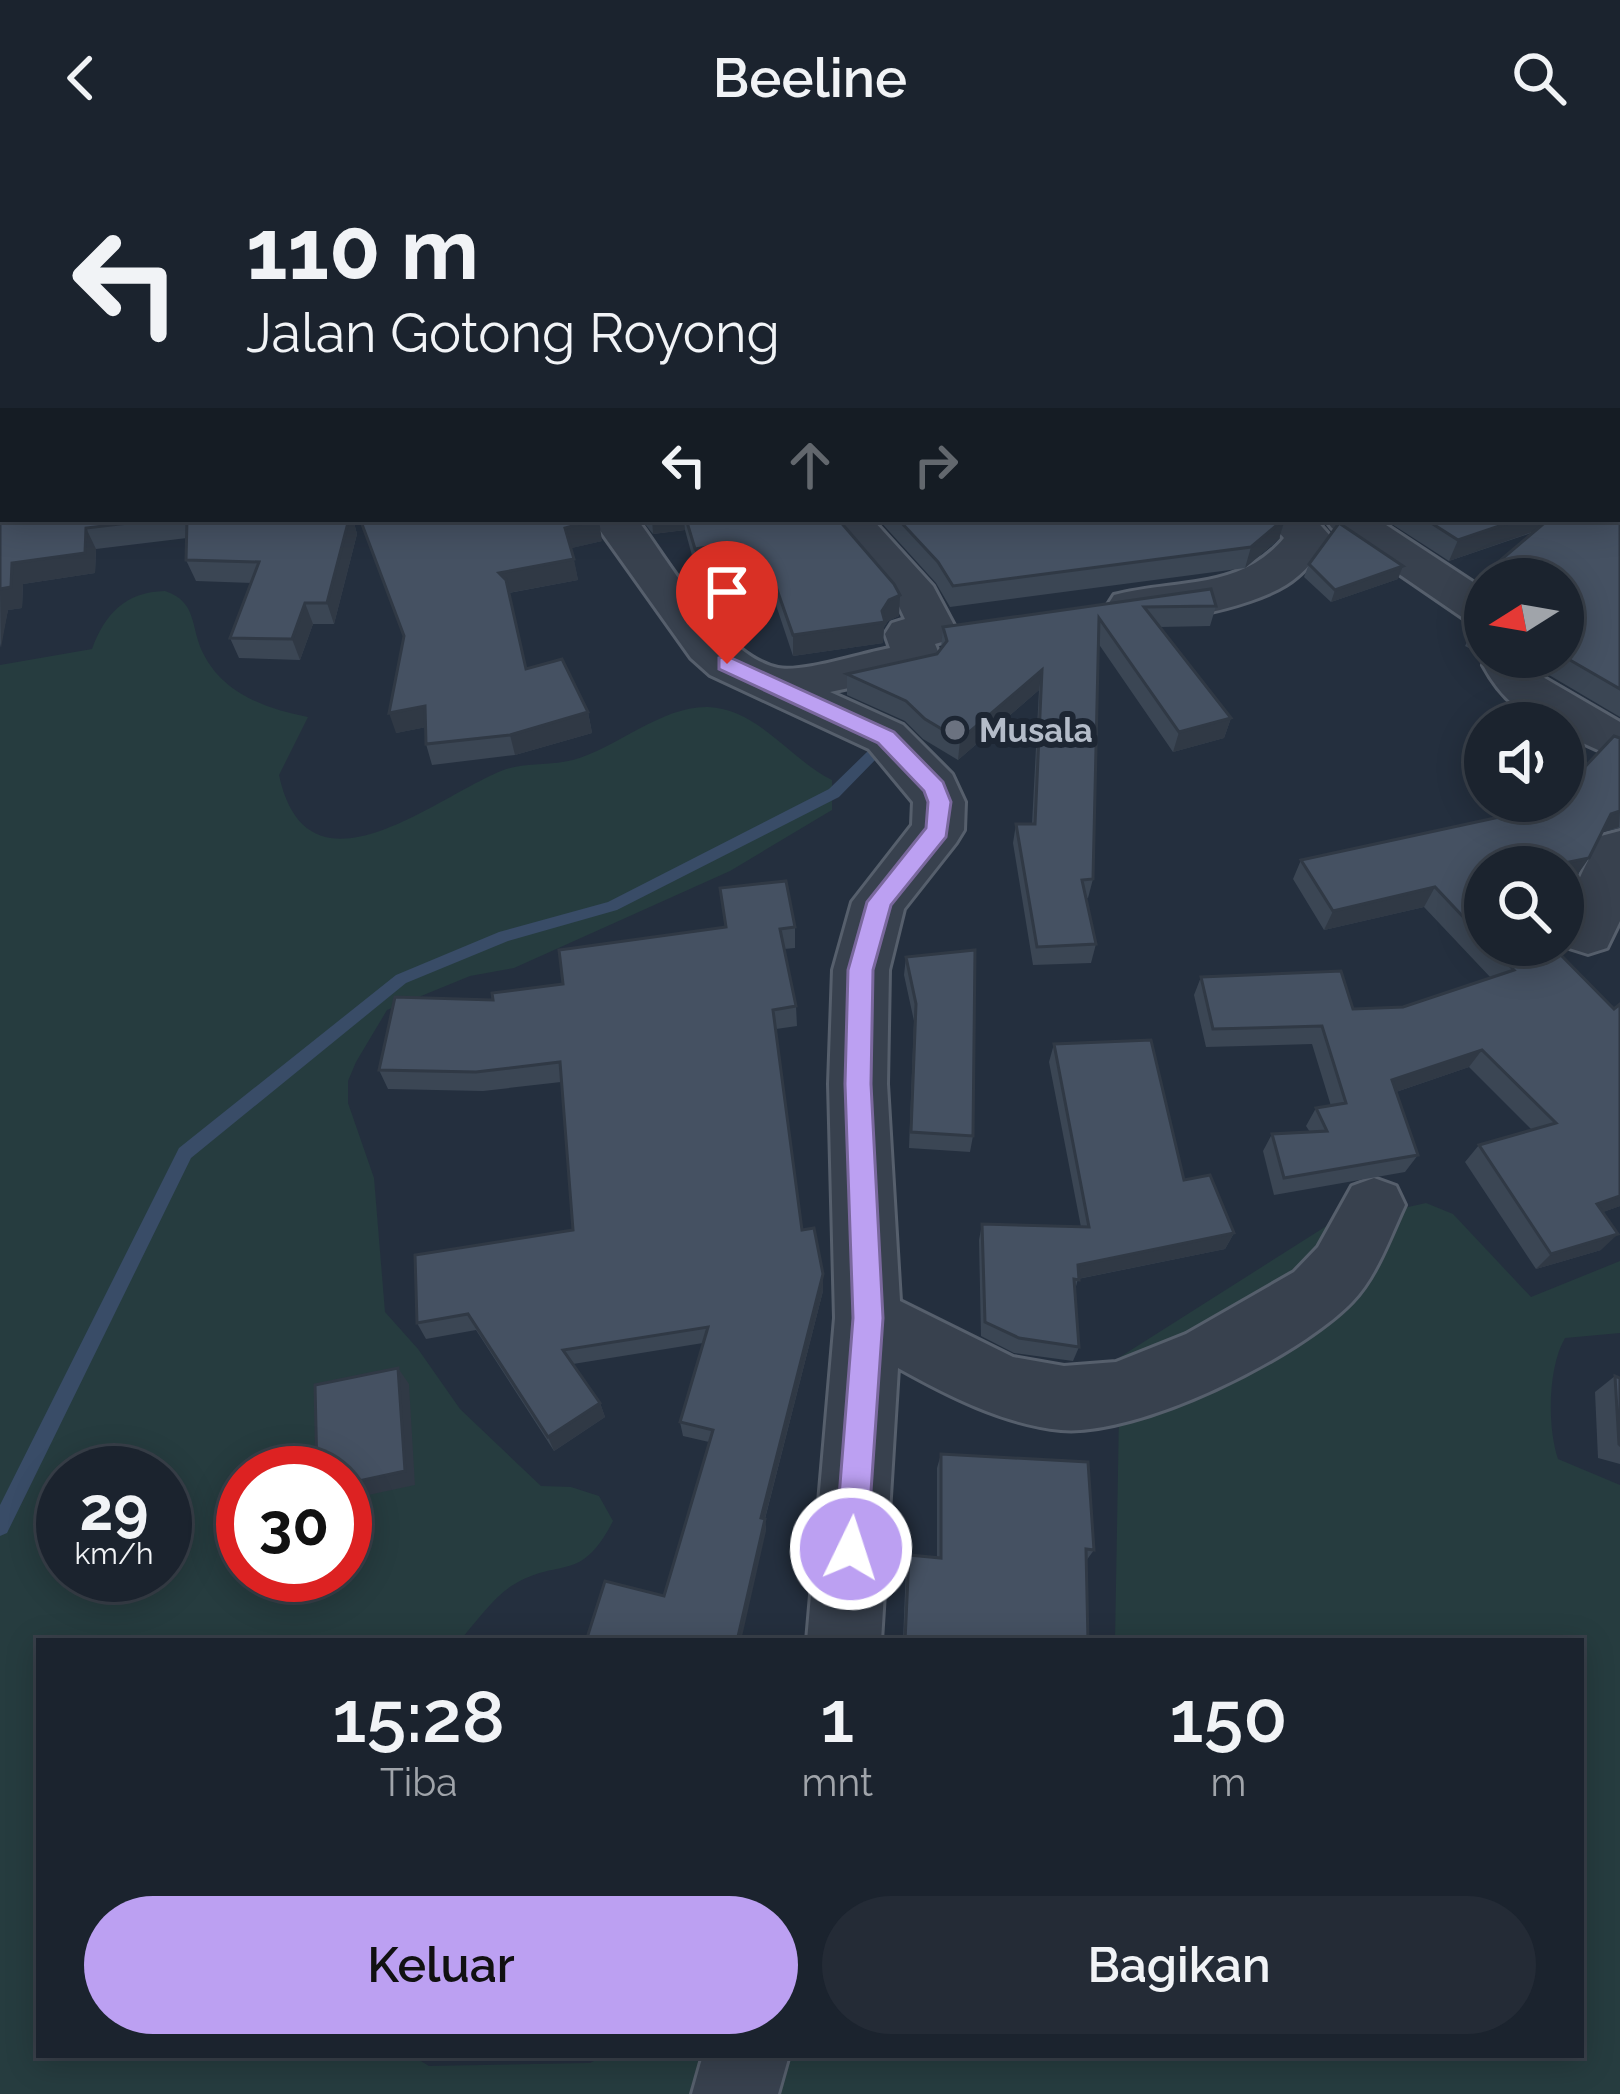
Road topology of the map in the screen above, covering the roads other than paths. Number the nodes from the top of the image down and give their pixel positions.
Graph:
1 (616, 522) edge
2 (851, 522) edge
3 (1292, 522) edge
4 (1352, 522) edge
5 (1464, 597) edge
6 (1081, 611) edge
7 (1513, 678) edge
8 (772, 687) junction
9 (1620, 743) edge
10 (1620, 850) edge
11 (900, 879) junction
12 (1588, 933) dead end
13 (827, 1068) dead end
14 (1374, 1205) dead end
15 (868, 1318) junction
16 (844, 1638) edge
17 (745, 2058) edge
18 (735, 2094) edge

1 - 8 street
2 - 8 street
3 - 6 street
4 - 5 street
7 - 9 street
8 - 11 street
10 - 12 street
11 - 13 street
11 - 15 street
14 - 15 street
15 - 16 street
17 - 18 street

